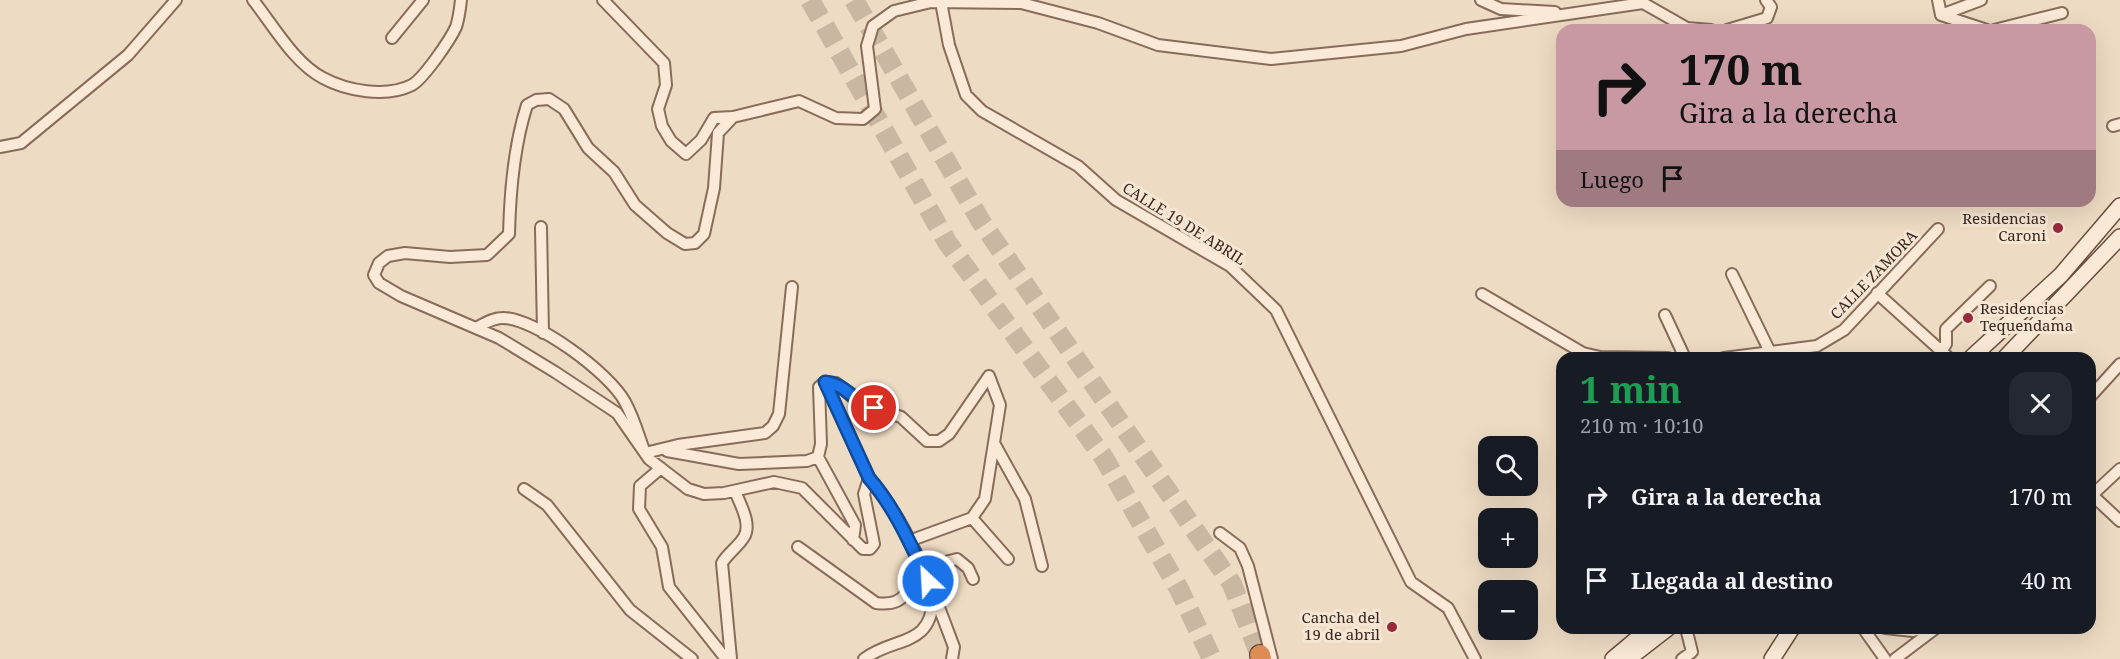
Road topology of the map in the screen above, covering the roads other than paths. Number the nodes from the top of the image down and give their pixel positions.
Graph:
1 (176, 0) edge
2 (253, 0) edge
3 (423, 0) edge
4 (461, 0) edge
5 (603, 0) edge
6 (1481, 0) edge
7 (1766, 0) edge
8 (1938, 0) edge
9 (1981, 0) edge
10 (941, 2) junction
11 (2062, 13) dead end
12 (1586, 14) junction
13 (1941, 15) junction
14 (1680, 24) edge
15 (1746, 24) edge
16 (1969, 24) edge
17 (2018, 24) edge
18 (392, 38) dead end
19 (733, 117) junction
20 (0, 147) edge
21 (2120, 206) edge
22 (541, 227) dead end
23 (1938, 229) dead end
24 (2120, 237) edge
25 (1732, 274) dead end
26 (1990, 286) dead end
27 (792, 287) dead end
28 (1876, 293) junction
29 (1482, 294) dead end
30 (1665, 315) dead end
31 (476, 328) junction
32 (543, 333) junction
33 (1581, 352) edge
34 (1682, 352) edge
35 (1770, 352) edge
36 (1782, 352) edge
37 (1942, 352) edge
38 (1945, 352) edge
39 (1978, 352) edge
40 (2011, 352) edge
41 (2120, 364) edge
42 (825, 382) junction
43 (2096, 390) edge
44 (994, 443) junction
45 (664, 450) junction
46 (645, 453) junction
47 (818, 457) junction
48 (660, 468) junction
49 (2120, 469) edge
50 (869, 478) junction
51 (524, 489) dead end
52 (735, 491) junction
53 (2096, 491) edge
54 (2096, 500) edge
55 (972, 518) junction
56 (2120, 521) edge
57 (1220, 533) dead end
58 (853, 540) junction
59 (909, 541) junction
60 (798, 547) dead end
61 (917, 557) junction
62 (1008, 559) dead end
63 (1042, 566) dead end
64 (922, 568) junction
65 (973, 579) dead end
66 (933, 593) junction
67 (1643, 634) edge
68 (1660, 634) edge
69 (1688, 634) edge
70 (1788, 634) edge
71 (1867, 634) edge
72 (1928, 634) edge
73 (1264, 658) edge
74 (692, 659) edge
75 (726, 659) edge
76 (731, 659) edge
77 (864, 659) edge
78 (952, 659) edge
79 (1475, 659) edge
80 (1614, 659) edge
81 (1628, 659) edge
82 (1682, 659) edge
83 (1772, 659) edge
84 (1885, 659) edge
85 (1895, 659) edge

1 - 20 street
2 - 4 street
3 - 18 street
5 - 19 street
6 - 12 street
7 - 15 street
8 - 13 street
9 - 13 street
10 - 12 street
10 - 19 street
10 - 79 street, CALLE 19 DE ABRIL
11 - 17 street
12 - 14 street
13 - 16 street
19 - 31 street
21 - 39 main road
22 - 32 street
23 - 28 street, CALLE ZAMORA
24 - 40 main road
25 - 35 street
26 - 38 street
27 - 45 street
28 - 36 street, CALLE ZAMORA
28 - 37 street
29 - 33 street
30 - 34 street
31 - 32 street
31 - 46 street
32 - 46 street
41 - 43 street
42 - 44 street
42 - 47 street
42 - 50 street
44 - 55 street
44 - 63 street
45 - 46 street
45 - 47 street
46 - 48 street
47 - 58 street
48 - 52 street
48 - 75 street
49 - 53 street
50 - 58 street
50 - 59 street
51 - 74 street
52 - 58 street
52 - 76 street
54 - 56 street
55 - 59 street
55 - 62 street
57 - 73 street
59 - 61 street
60 - 61 street
61 - 64 street
64 - 65 street
64 - 66 street
66 - 77 street
66 - 78 street
67 - 80 main road
68 - 81 main road
69 - 82 street
70 - 83 main road
71 - 84 street
72 - 85 street

